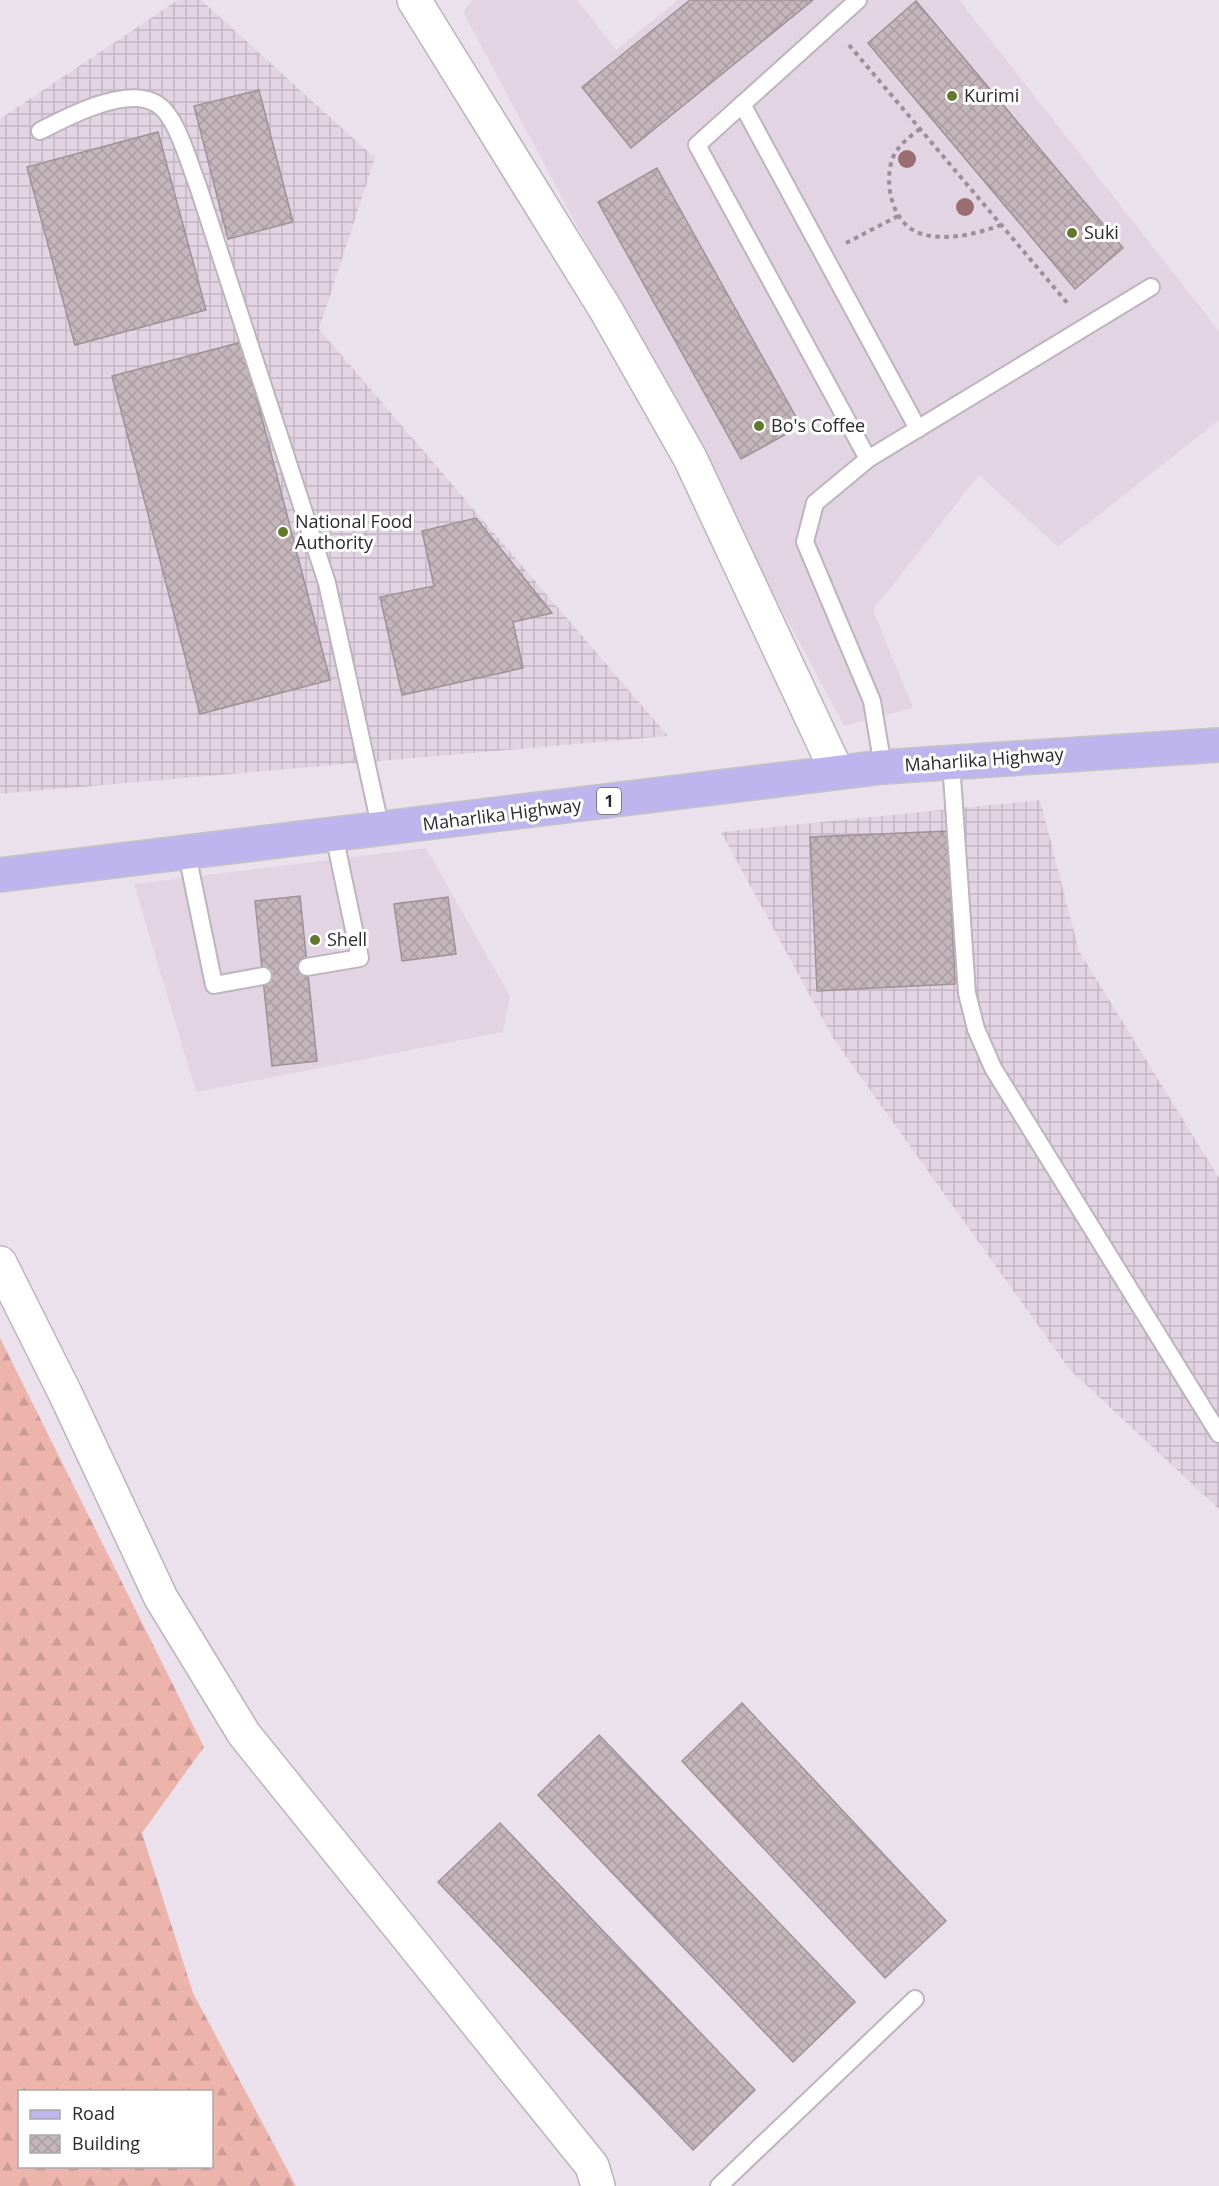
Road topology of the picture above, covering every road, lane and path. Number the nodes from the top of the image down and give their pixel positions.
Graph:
1 (414, 0) edge
2 (858, 0) edge
3 (831, 24) junction
4 (742, 104) junction
5 (920, 129) junction
6 (40, 131) dead end
7 (898, 216) junction
8 (1001, 225) junction
9 (824, 254) junction
10 (1151, 287) dead end
11 (1087, 326) junction
12 (918, 429) junction
13 (868, 459) junction
14 (1219, 745) edge
15 (951, 762) junction
16 (883, 767) junction
17 (837, 772) junction
18 (381, 830) junction
19 (334, 835) junction
20 (186, 854) junction
21 (0, 874) edge
22 (307, 967) dead end
23 (263, 976) dead end
24 (0, 1263) edge
25 (1219, 1434) edge
26 (915, 1999) dead end
27 (598, 2186) edge
28 (719, 2186) edge

1 - 17 street
2 - 3 lane
3 - 4 lane
3 - 5 path
4 - 9 lane
4 - 13 lane
5 - 7 path
5 - 8 path
6 - 18 lane
7 - 8 path
7 - 9 path
8 - 11 path
9 - 12 lane
10 - 11 lane
11 - 12 lane
12 - 13 lane
13 - 16 lane
14 - 15 main road, Maharlika Highway / 1
15 - 16 main road, Maharlika Highway / 1
15 - 25 lane
16 - 17 main road, Maharlika Highway / 1
17 - 18 main road, Maharlika Highway / 1
18 - 19 main road, Maharlika Highway / 1
19 - 20 main road, Maharlika Highway / 1
19 - 22 lane
20 - 21 main road, Maharlika Highway / 1
20 - 23 lane
24 - 27 street
26 - 28 lane

